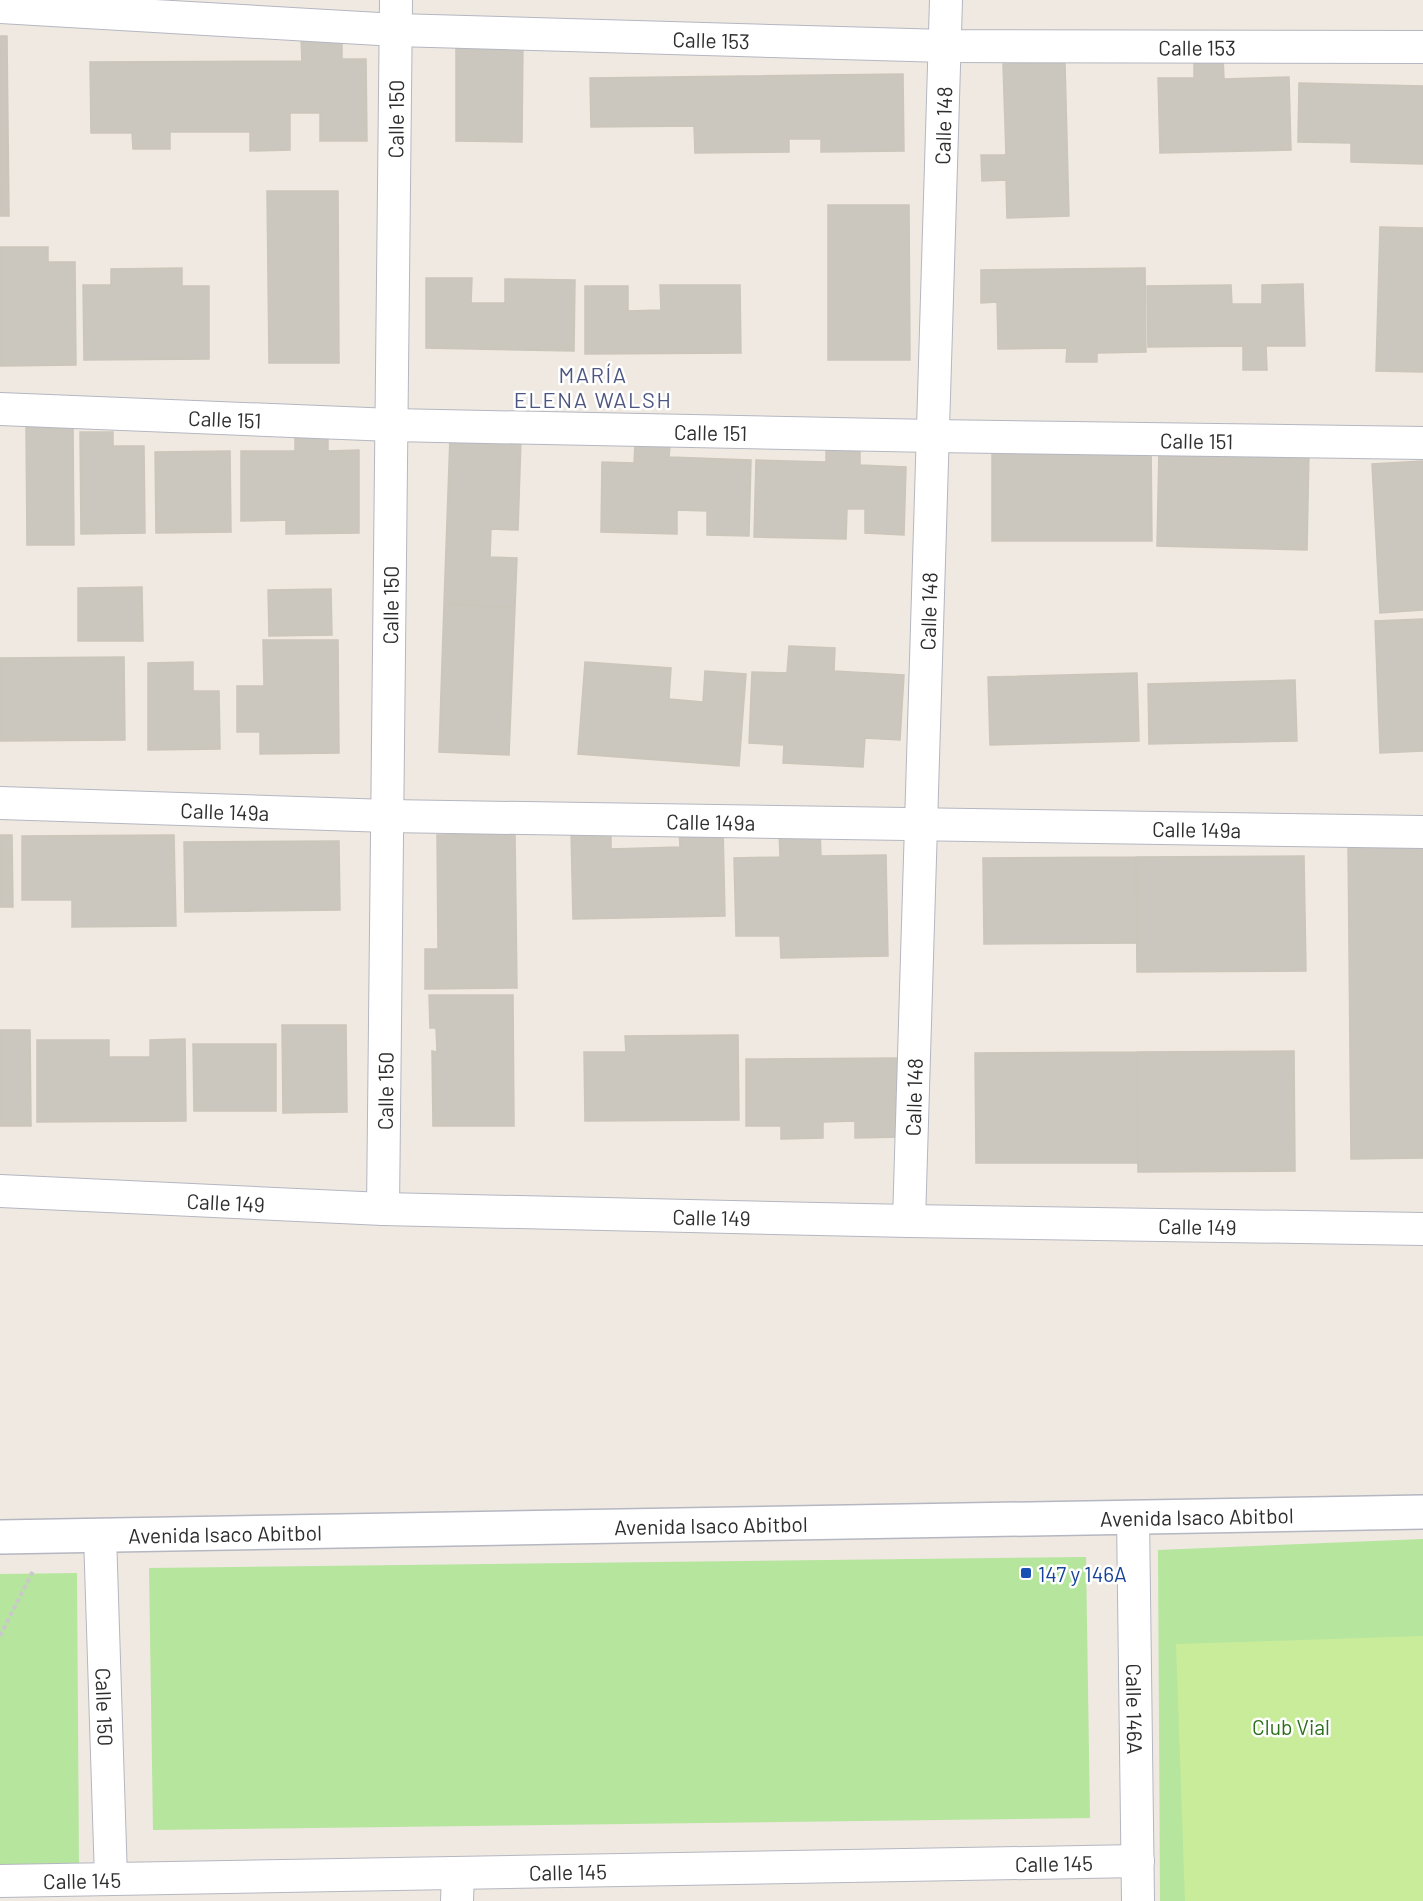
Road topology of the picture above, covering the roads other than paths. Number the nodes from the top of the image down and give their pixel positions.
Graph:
1 (946, 0) edge
2 (0, 7) edge
3 (396, 15) edge
4 (945, 46) junction
5 (1423, 47) edge
6 (0, 409) edge
7 (392, 426) junction
8 (933, 436) junction
9 (1423, 443) edge
10 (0, 803) edge
11 (388, 816) junction
12 (921, 825) junction
13 (1423, 832) edge
14 (0, 1191) edge
15 (383, 1209) junction
16 (909, 1221) junction
17 (1423, 1229) edge
18 (1423, 1512) edge
19 (1133, 1517) junction
20 (100, 1535) junction
21 (0, 1537) edge
22 (1138, 1861) junction
23 (111, 1879) junction
24 (0, 1881) edge
25 (458, 1887) edge
26 (1138, 1901) edge

1 - 4 street, Calle 148
2 - 3 street, Calle 153
3 - 4 street, Calle 153
3 - 7 street, Calle 150
4 - 5 street, Calle 153
4 - 8 street, Calle 148
6 - 7 street, Calle 151
7 - 8 street, Calle 151
7 - 11 street, Calle 150
8 - 9 street, Calle 151
8 - 12 street, Calle 148
10 - 11 street, Calle 149a
11 - 12 street, Calle 149a
11 - 15 street, Calle 150
12 - 13 street, Calle 149a
12 - 16 street, Calle 148
14 - 15 street, Calle 149
15 - 16 street, Calle 149
16 - 17 street, Calle 149
18 - 19 main road, Avenida Isaco Abitbol
19 - 20 main road, Avenida Isaco Abitbol
19 - 22 street, Calle 146A
20 - 21 main road, Avenida Isaco Abitbol
20 - 23 street, Calle 150
22 - 25 street, Calle 145
22 - 26 street, Calle 146A
23 - 24 street, Calle 145
23 - 25 street, Calle 145

